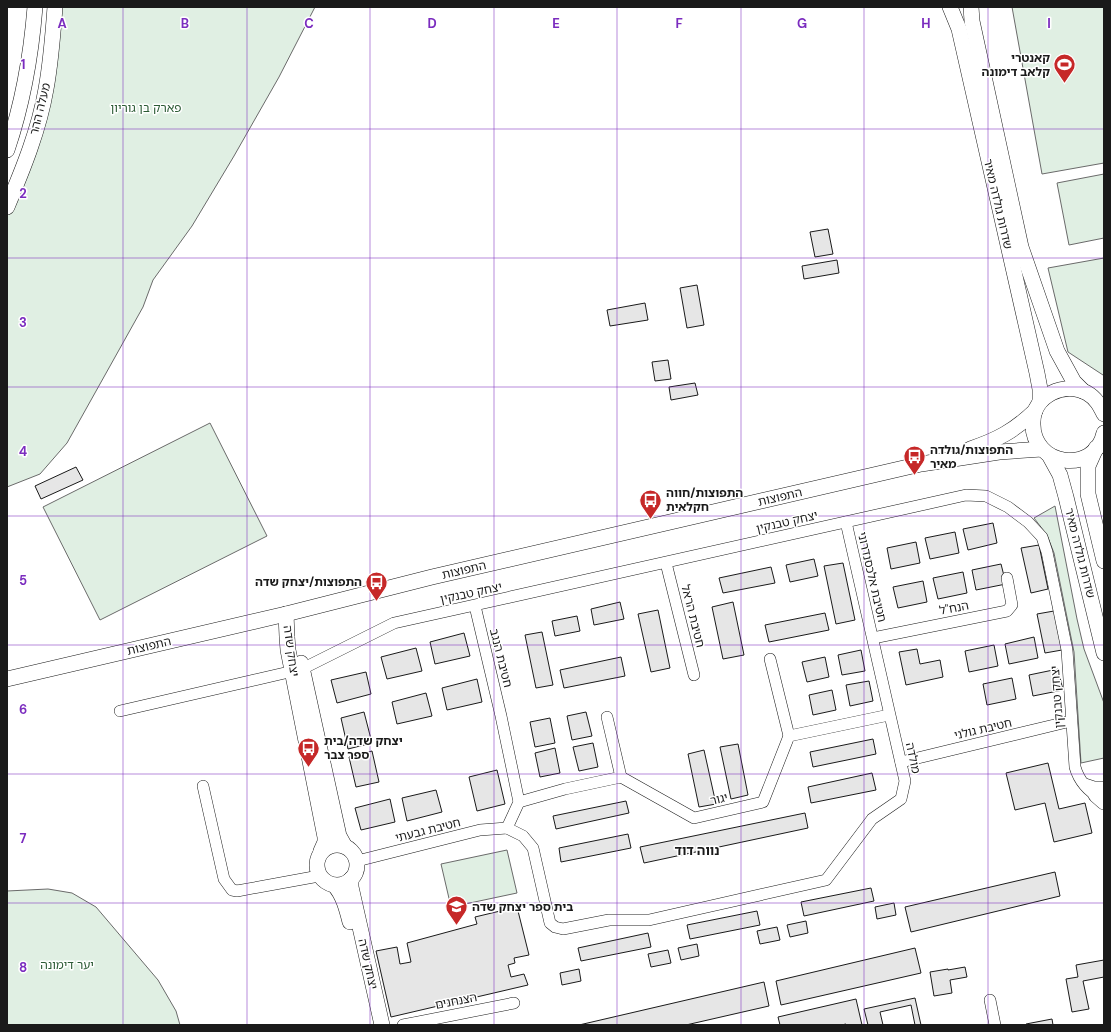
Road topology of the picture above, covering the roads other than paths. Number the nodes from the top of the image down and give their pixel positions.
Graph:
1 (35, 7) edge
2 (56, 7) edge
3 (950, 7) edge
4 (971, 7) edge
5 (7, 150) edge
6 (7, 207) edge
7 (1093, 395) edge
8 (1038, 406) junction
9 (1104, 414) edge
10 (1102, 439) edge
11 (1046, 452) junction
12 (921, 464) junction
13 (846, 522) junction
14 (1104, 562) edge
15 (666, 563) junction
16 (1007, 578) dead end
17 (475, 606) junction
18 (286, 614) junction
19 (873, 638) junction
20 (1104, 653) edge
21 (770, 659) dead end
22 (298, 670) junction
23 (694, 675) dead end
24 (7, 679) edge
25 (120, 711) dead end
26 (889, 715) junction
27 (607, 717) dead end
28 (1072, 721) junction
29 (789, 736) junction
30 (901, 762) junction
31 (621, 777) junction
32 (203, 786) dead end
33 (1102, 796) edge
34 (519, 802) junction
35 (507, 828) junction
36 (344, 845) junction
37 (321, 851) junction
38 (357, 861) junction
39 (319, 876) junction
40 (351, 879) junction
41 (334, 885) junction
42 (990, 1000) dead end
43 (514, 1003) dead end
44 (374, 1025) edge
45 (382, 1025) edge
46 (403, 1025) edge
47 (995, 1025) edge

1 - 5 main road, מעלה ההר
2 - 6 main road, מעלה ההר
3 - 8 main road, שדרות גולדה מאיר
4 - 7 main road, שדרות גולדה מאיר
7 - 8 main road, התפוצות
7 - 9 main road, שדרות גולדה מאיר
8 - 11 main road, שדרות גולדה מאיר
8 - 12 main road, התפוצות
10 - 11 main road
10 - 14 main road, שדרות גולדה מאיר
11 - 12 main road, התפוצות
11 - 20 main road, שדרות גולדה מאיר
12 - 18 main road, התפוצות
13 - 15 street, יצחק טבנקין
13 - 19 street, חטיבת אלכסנדרוני
13 - 28 street, יצחק טבנקין
15 - 17 street, יצחק טבנקין
15 - 23 street, חטיבת הראל
16 - 19 street, הנח"ל
17 - 22 street, יצחק טבנקין
17 - 34 street, חטיבת הנגב
18 - 22 main road, יצחק שדה
18 - 24 main road, התפוצות
19 - 26 street, מולדה
21 - 29 street
22 - 25 street, יצחק טבנקין
22 - 36 main road, יצחק שדה
22 - 37 main road, יצחק שדה
26 - 29 street
26 - 30 street, מולדה
27 - 31 street
28 - 30 street, חטיבת גולני
28 - 33 street, יצחק טבנקין
29 - 31 street, יגור
30 - 35 street, מולדה
31 - 34 street
32 - 39 street
34 - 35 street
35 - 38 street, חטיבת גבעתי
36 - 37 main road
36 - 38 main road
37 - 39 main road
38 - 40 main road
39 - 41 main road
40 - 41 main road
40 - 45 main road, יצחק שדה
41 - 44 main road, יצחק שדה
42 - 47 street
43 - 46 street, הצנחנים

